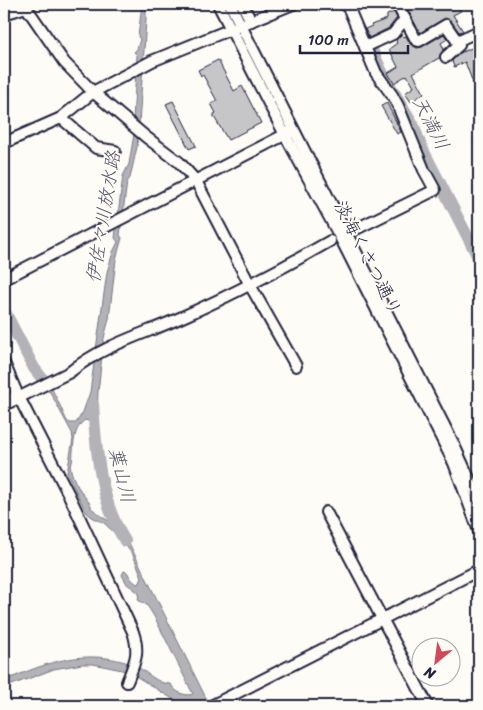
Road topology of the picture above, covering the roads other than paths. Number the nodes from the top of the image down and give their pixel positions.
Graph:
1 (218, 4) edge
2 (230, 4) edge
3 (242, 4) edge
4 (293, 4) edge
5 (344, 4) edge
6 (397, 4) edge
7 (25, 5) edge
8 (4, 14) edge
9 (405, 19) junction
10 (241, 25) junction
11 (479, 31) edge
12 (457, 41) junction
13 (365, 46) junction
14 (446, 57) dead end
15 (93, 92) junction
16 (61, 118) junction
17 (290, 132) junction
18 (4, 143) edge
19 (115, 151) dead end
20 (196, 180) junction
21 (354, 230) dead end
22 (330, 241) dead end
23 (5, 278) edge
24 (250, 285) junction
25 (4, 363) edge
26 (296, 366) dead end
27 (14, 398) junction
28 (4, 405) edge
29 (479, 500) edge
30 (326, 512) dead end
31 (479, 531) edge
32 (479, 570) edge
33 (381, 618) junction
34 (127, 682) dead end
35 (215, 704) edge
36 (428, 706) edge

1 - 10 street, 淡海くさつ通り
2 - 10 street, 淡海くさつ通り
3 - 10 street
4 - 10 street
5 - 13 street
6 - 9 street
7 - 8 street
7 - 15 street
9 - 12 street
9 - 13 street
10 - 15 street
10 - 17 street, 淡海くさつ通り
11 - 12 street
12 - 14 street
13 - 21 street
15 - 16 street
15 - 20 street
16 - 18 street
16 - 19 street
17 - 20 street
17 - 29 street, 淡海くさつ通り
17 - 31 street, 淡海くさつ通り
20 - 23 street
20 - 24 street
22 - 24 street
24 - 26 street
24 - 27 street
25 - 27 street
27 - 28 street
27 - 34 street
30 - 33 street
32 - 33 street
33 - 35 street
33 - 36 street

